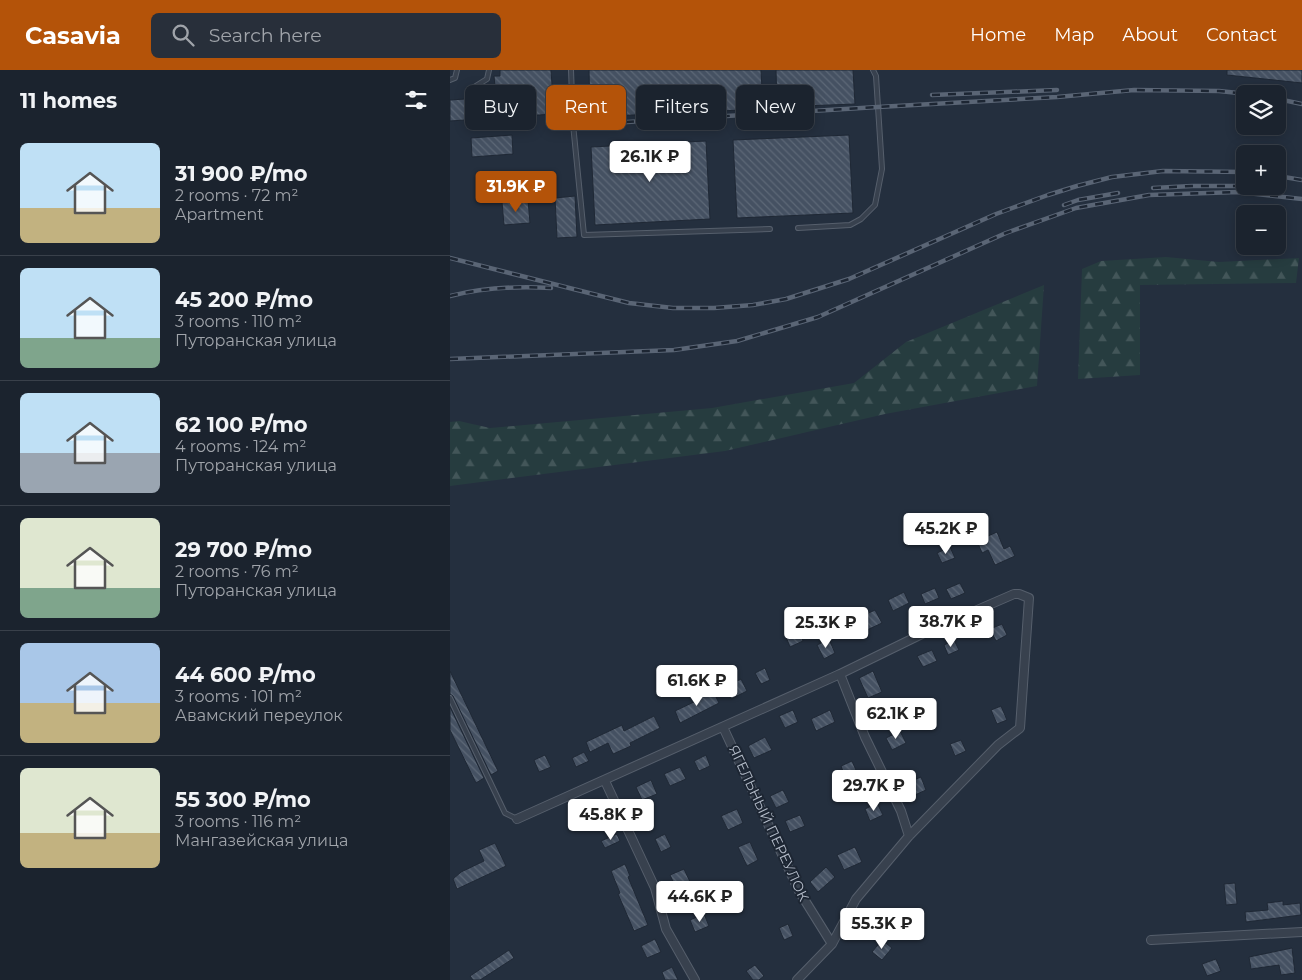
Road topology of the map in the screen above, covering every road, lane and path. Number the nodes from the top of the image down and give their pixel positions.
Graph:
1 (457, 70) edge
2 (489, 70) edge
3 (571, 70) edge
4 (873, 70) edge
5 (450, 80) edge
6 (476, 85) edge
7 (798, 228) dead end
8 (770, 229) dead end
9 (840, 674) junction
10 (450, 698) edge
11 (723, 727) junction
12 (605, 781) junction
13 (516, 819) joint
14 (909, 836) junction
15 (1302, 932) edge
16 (1151, 940) dead end
17 (832, 944) junction
18 (695, 980) edge
19 (797, 980) edge

1 - 5 lane
2 - 6 lane
3 - 8 lane
4 - 7 lane
9 - 11 street
9 - 14 street
9 - 14 street
10 - 13 lane
11 - 12 street
11 - 17 street, ЯГЕЛЬНЫЙ ПЕРЕУЛОК
12 - 13 street
12 - 18 street
14 - 17 street
15 - 16 street
17 - 19 street

